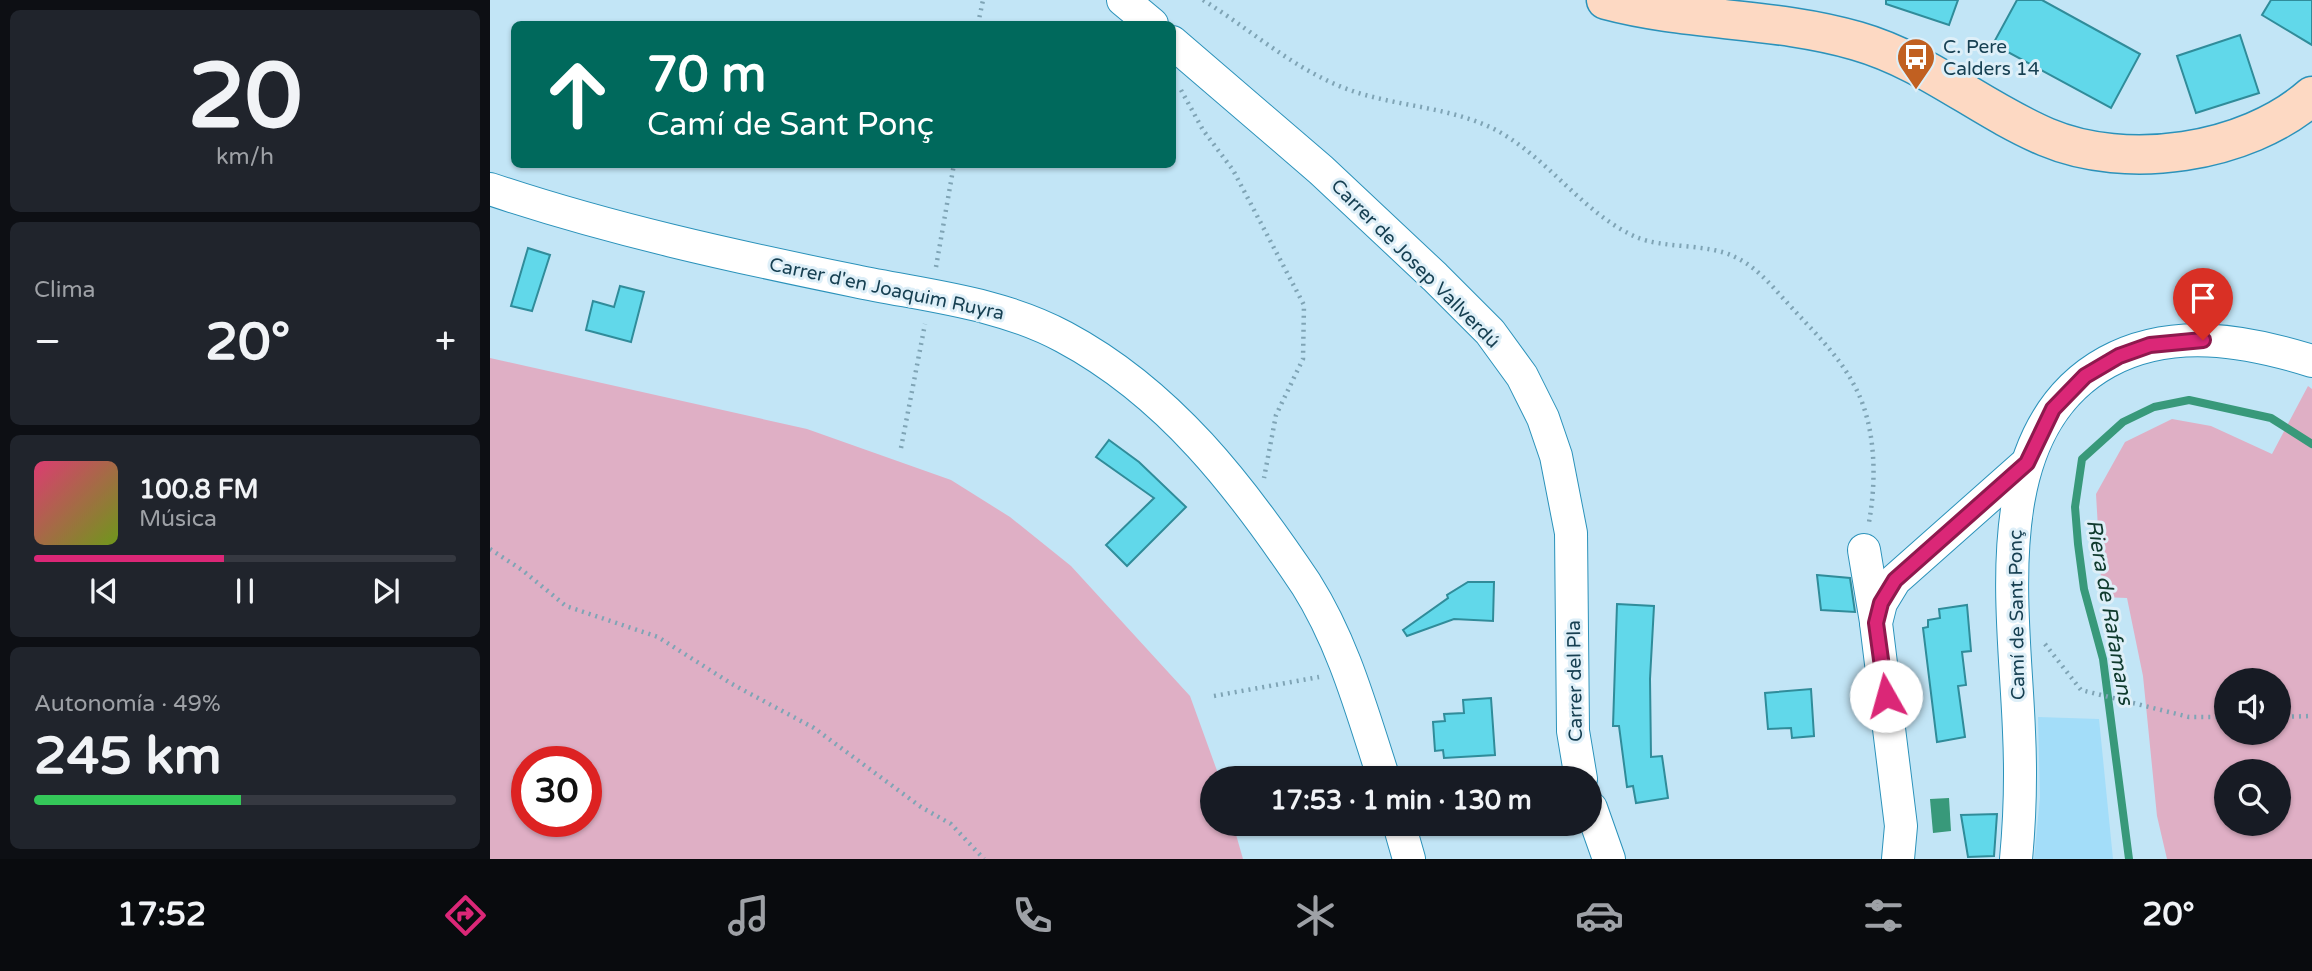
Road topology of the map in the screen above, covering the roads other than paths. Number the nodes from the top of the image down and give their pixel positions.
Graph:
1 (1124, 0) edge
2 (1606, 0) edge
3 (1148, 21) edge
4 (1176, 45) edge
5 (2312, 96) edge
6 (490, 189) edge
7 (2312, 361) edge
8 (2027, 463) junction
9 (1864, 550) road end
10 (1572, 583) joint
11 (1876, 623) junction
12 (1380, 766) edge
13 (1579, 766) edge
14 (1402, 836) edge
15 (1601, 836) edge
16 (1409, 859) edge
17 (1609, 859) edge
18 (1898, 859) edge
19 (2016, 859) edge

1 - 3 street
2 - 5 street
4 - 10 street, Carrer de Josep Vallverdú
6 - 12 street, Carrer d'en Joaquim Ruyra
7 - 8 street, Camí de Sant Ponç
8 - 11 street
8 - 19 street, Camí de Sant Ponç
9 - 11 street
10 - 13 street, Carrer del Pla
11 - 18 street
14 - 16 street
15 - 17 street

